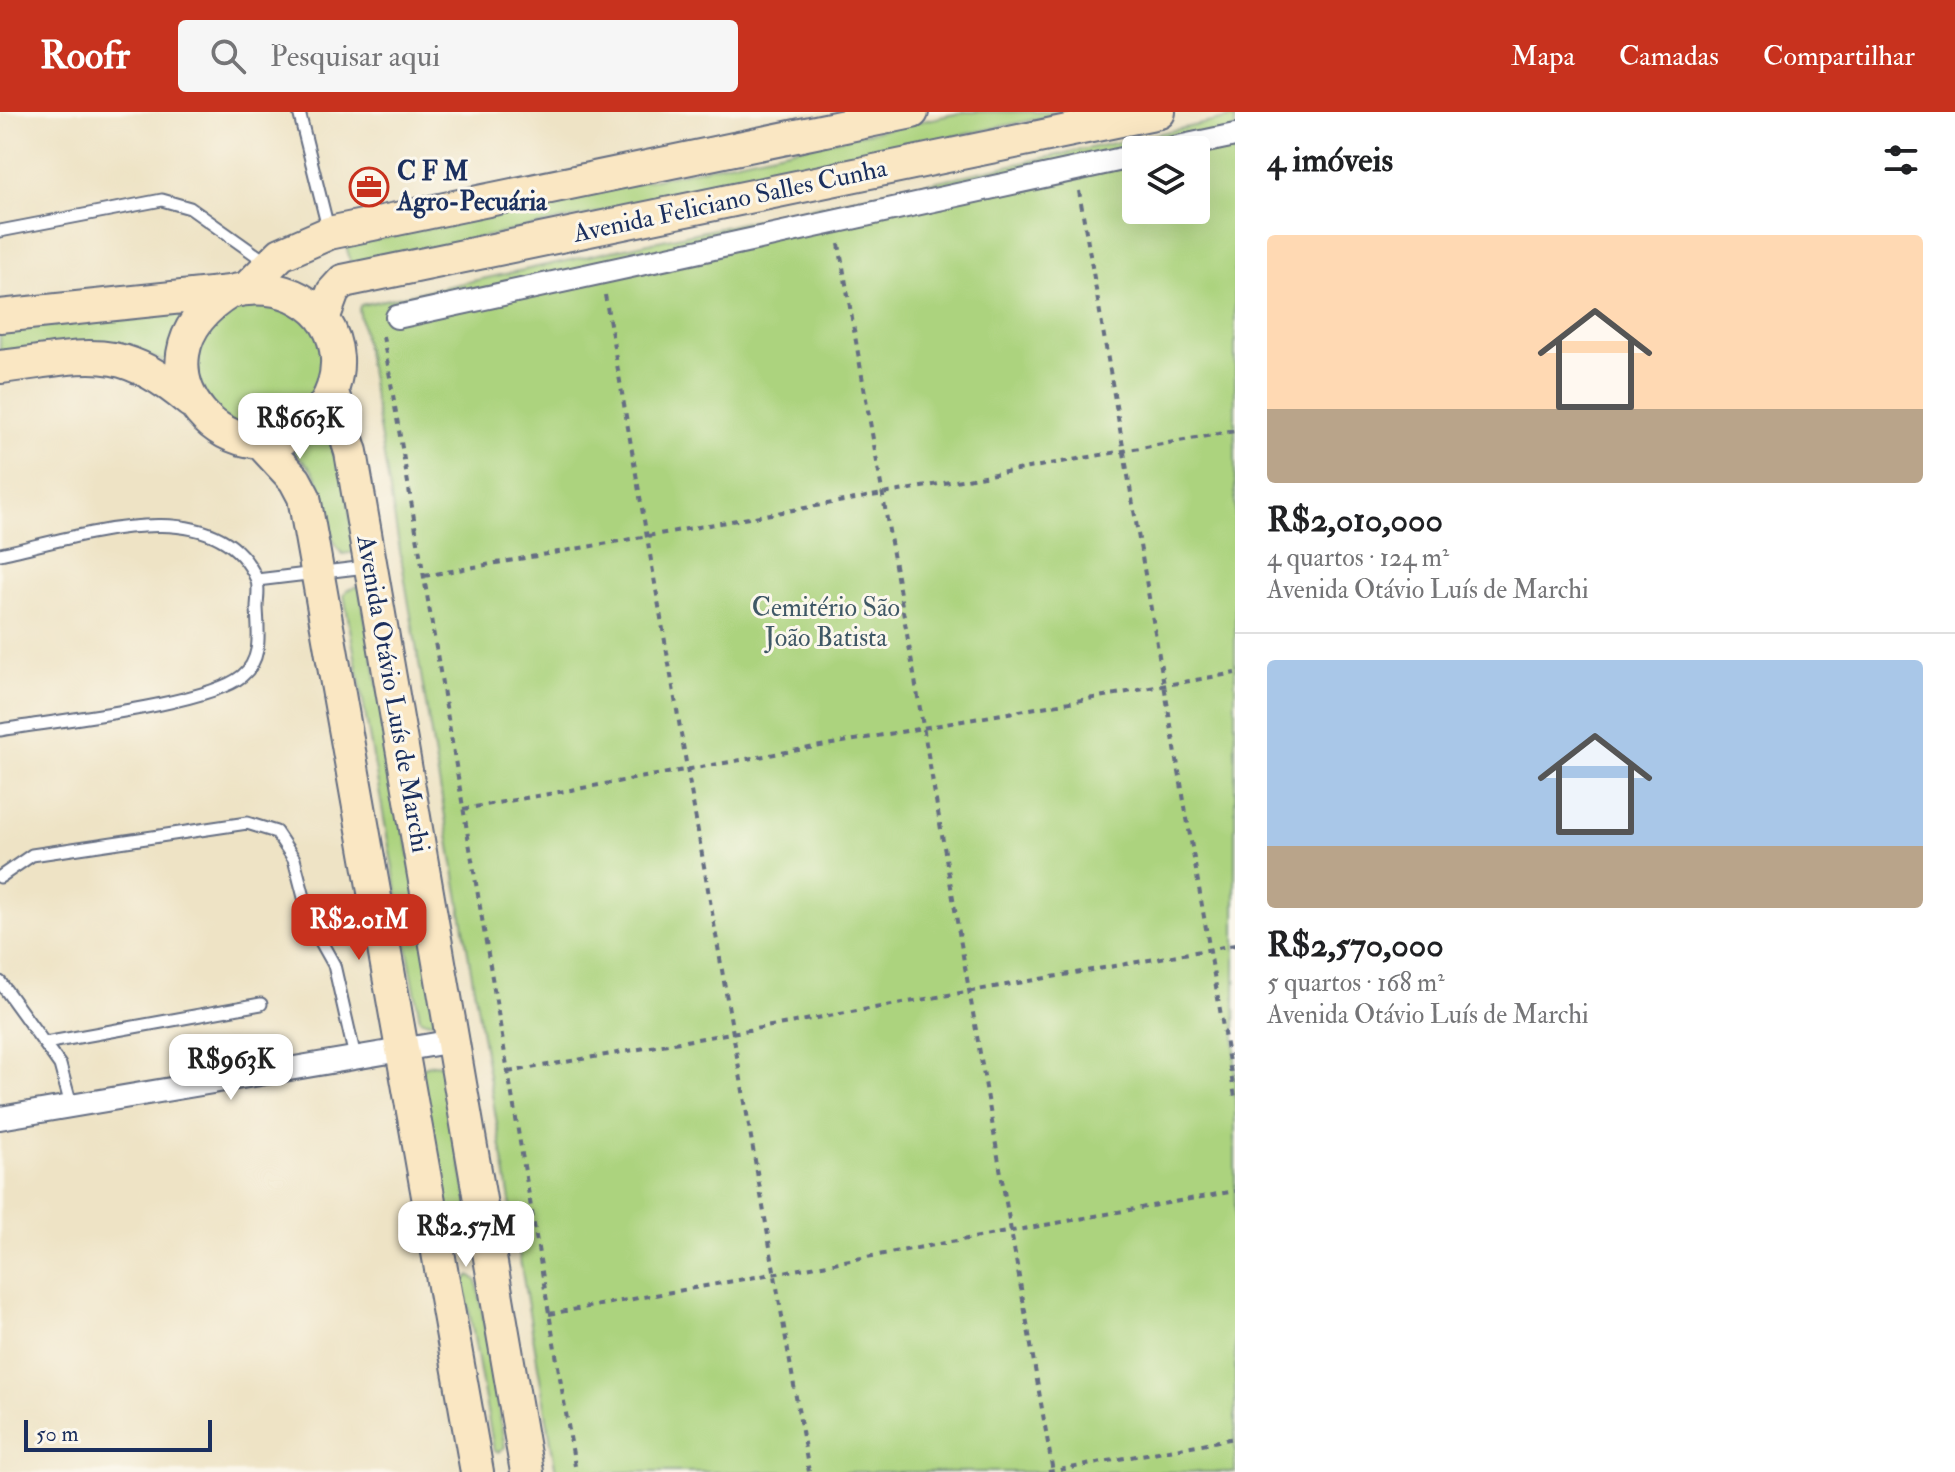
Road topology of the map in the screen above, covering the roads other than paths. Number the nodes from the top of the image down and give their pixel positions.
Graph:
1 (299, 112) edge
2 (912, 112) edge
3 (1159, 112) edge
4 (1235, 135) edge
5 (1210, 140) edge
6 (1122, 159) edge
7 (0, 231) edge
8 (329, 233) junction
9 (249, 281) junction
10 (343, 281) junction
11 (0, 316) edge
12 (397, 317) road end
13 (323, 319) junction
14 (0, 367) edge
15 (332, 392) junction
16 (190, 401) junction
17 (259, 441) junction
18 (0, 554) edge
19 (371, 567) junction
20 (317, 573) junction
21 (257, 580) junction
22 (0, 730) edge
23 (0, 877) edge
24 (0, 982) edge
25 (261, 1004) dead end
26 (454, 1041) junction
27 (45, 1043) junction
28 (404, 1049) junction
29 (355, 1057) junction
30 (71, 1105) junction
31 (0, 1118) edge
32 (485, 1236) junction
33 (436, 1246) junction
34 (477, 1472) edge
35 (527, 1472) edge

1 - 8 lane
2 - 8 main road, Avenida Feliciano Salles Cunha
3 - 10 main road, Avenida Feliciano Salles Cunha
4 - 5 street
6 - 12 street
7 - 9 lane
8 - 9 main road, Avenida Feliciano Salles Cunha
8 - 10 main road
9 - 11 main road, Avenida Feliciano Salles Cunha
9 - 13 main road
9 - 16 main road
10 - 13 main road
13 - 15 main road
14 - 16 main road
15 - 17 main road
15 - 19 main road, Avenida Otávio Luís de Marchi
16 - 17 main road
17 - 20 main road, Avenida Otávio Luís de Marchi
18 - 21 lane
19 - 20 lane
19 - 26 main road, Avenida Otávio Luís de Marchi
20 - 21 lane
20 - 28 main road, Avenida Otávio Luís de Marchi
21 - 22 lane
23 - 29 lane
24 - 27 lane
25 - 27 lane
26 - 28 street
26 - 32 main road, Avenida Otávio Luís de Marchi
27 - 30 lane
28 - 29 street
28 - 33 main road, Avenida Otávio Luís de Marchi
29 - 30 street
30 - 31 street
32 - 33 main road
32 - 35 main road, Avenida Otávio Luís de Marchi
33 - 34 main road, Avenida Otávio Luís de Marchi

